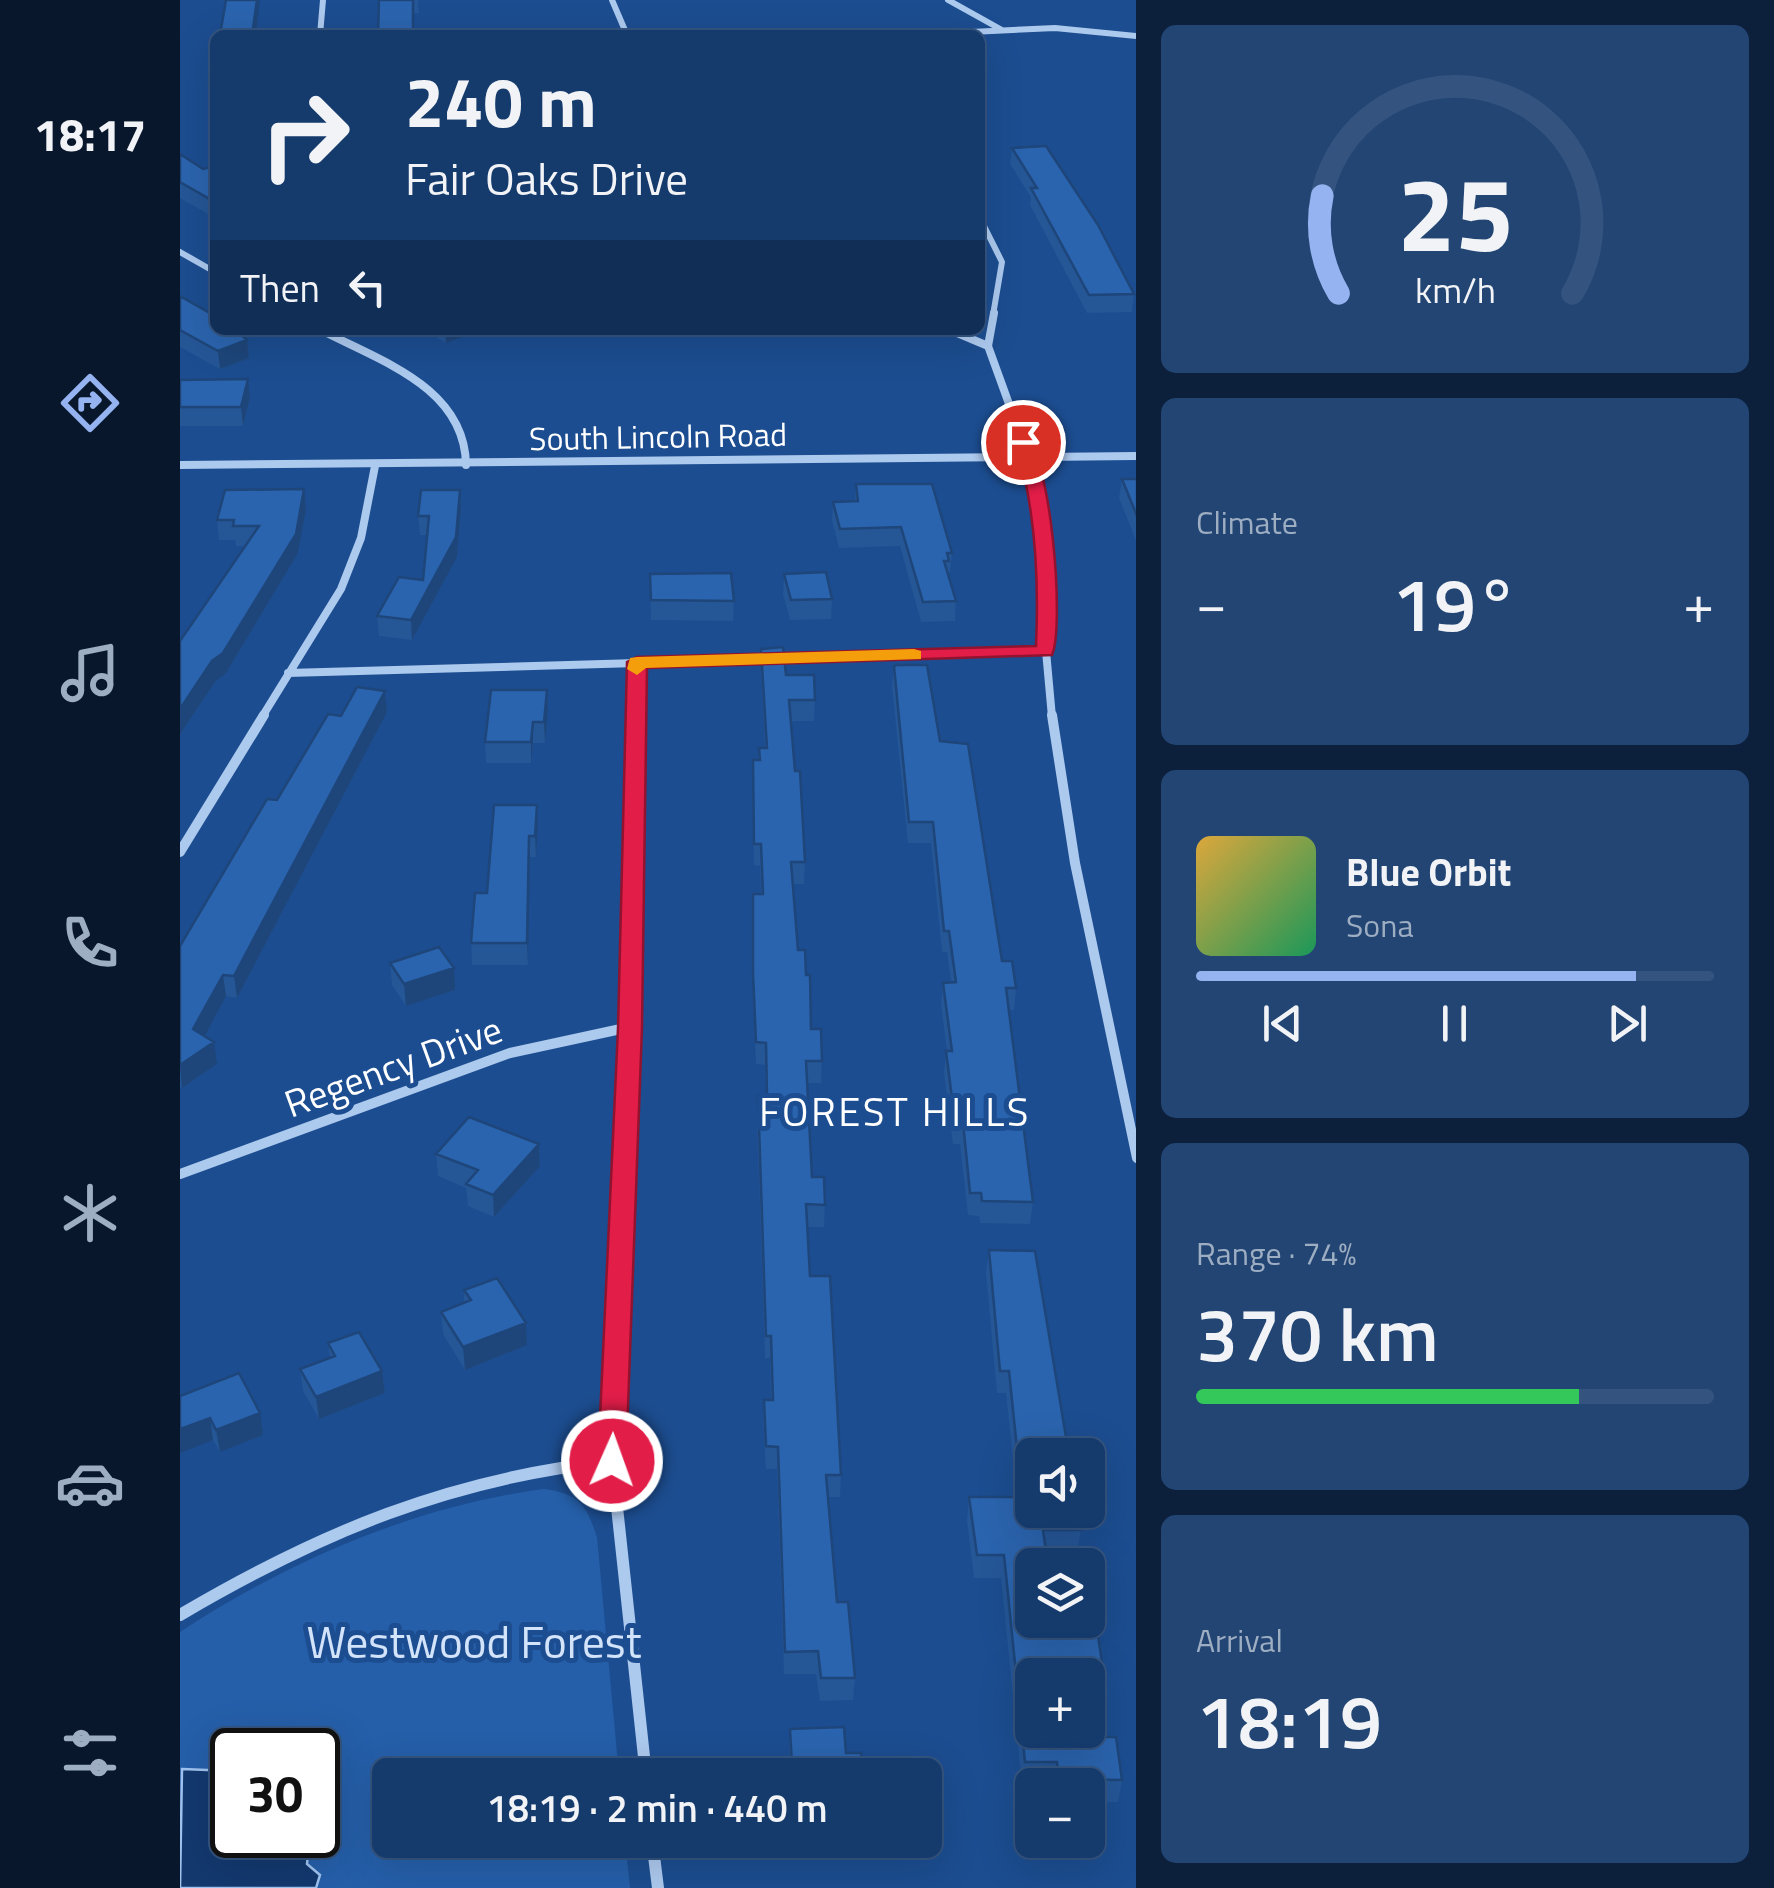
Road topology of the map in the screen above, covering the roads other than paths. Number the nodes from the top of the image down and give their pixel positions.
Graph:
1 (322, 0) edge
2 (612, 0) edge
3 (948, 0) edge
4 (320, 30) edge
5 (623, 30) edge
6 (1003, 31) junction
7 (985, 32) edge
8 (1136, 36) edge
9 (985, 228) edge
10 (180, 252) edge
11 (210, 269) edge
12 (330, 335) edge
13 (962, 335) edge
14 (988, 346) junction
15 (1136, 456) edge
16 (1029, 458) junction
17 (180, 465) edge
18 (466, 465) junction
19 (375, 466) junction
20 (1046, 651) junction
21 (637, 662) junction
22 (288, 673) junction
23 (180, 852) edge
24 (630, 1028) junction
25 (1136, 1158) edge
26 (180, 1174) edge
27 (612, 1461) junction
28 (180, 1615) edge
29 (644, 1758) edge
30 (654, 1858) edge
31 (658, 1888) edge

1 - 4 street
2 - 5 street
3 - 6 street
6 - 7 street
6 - 8 street
9 - 14 street
10 - 11 street
12 - 18 street
13 - 14 street
14 - 16 street
15 - 16 street, South Lincoln Road
16 - 18 street, South Lincoln Road
16 - 20 street
17 - 19 street, South Lincoln Road
18 - 19 street, South Lincoln Road
19 - 22 street
20 - 21 street
20 - 25 street
21 - 22 street
21 - 24 street
22 - 23 street
24 - 26 street, Regency Drive
24 - 27 street
27 - 28 street
27 - 29 street
30 - 31 street

